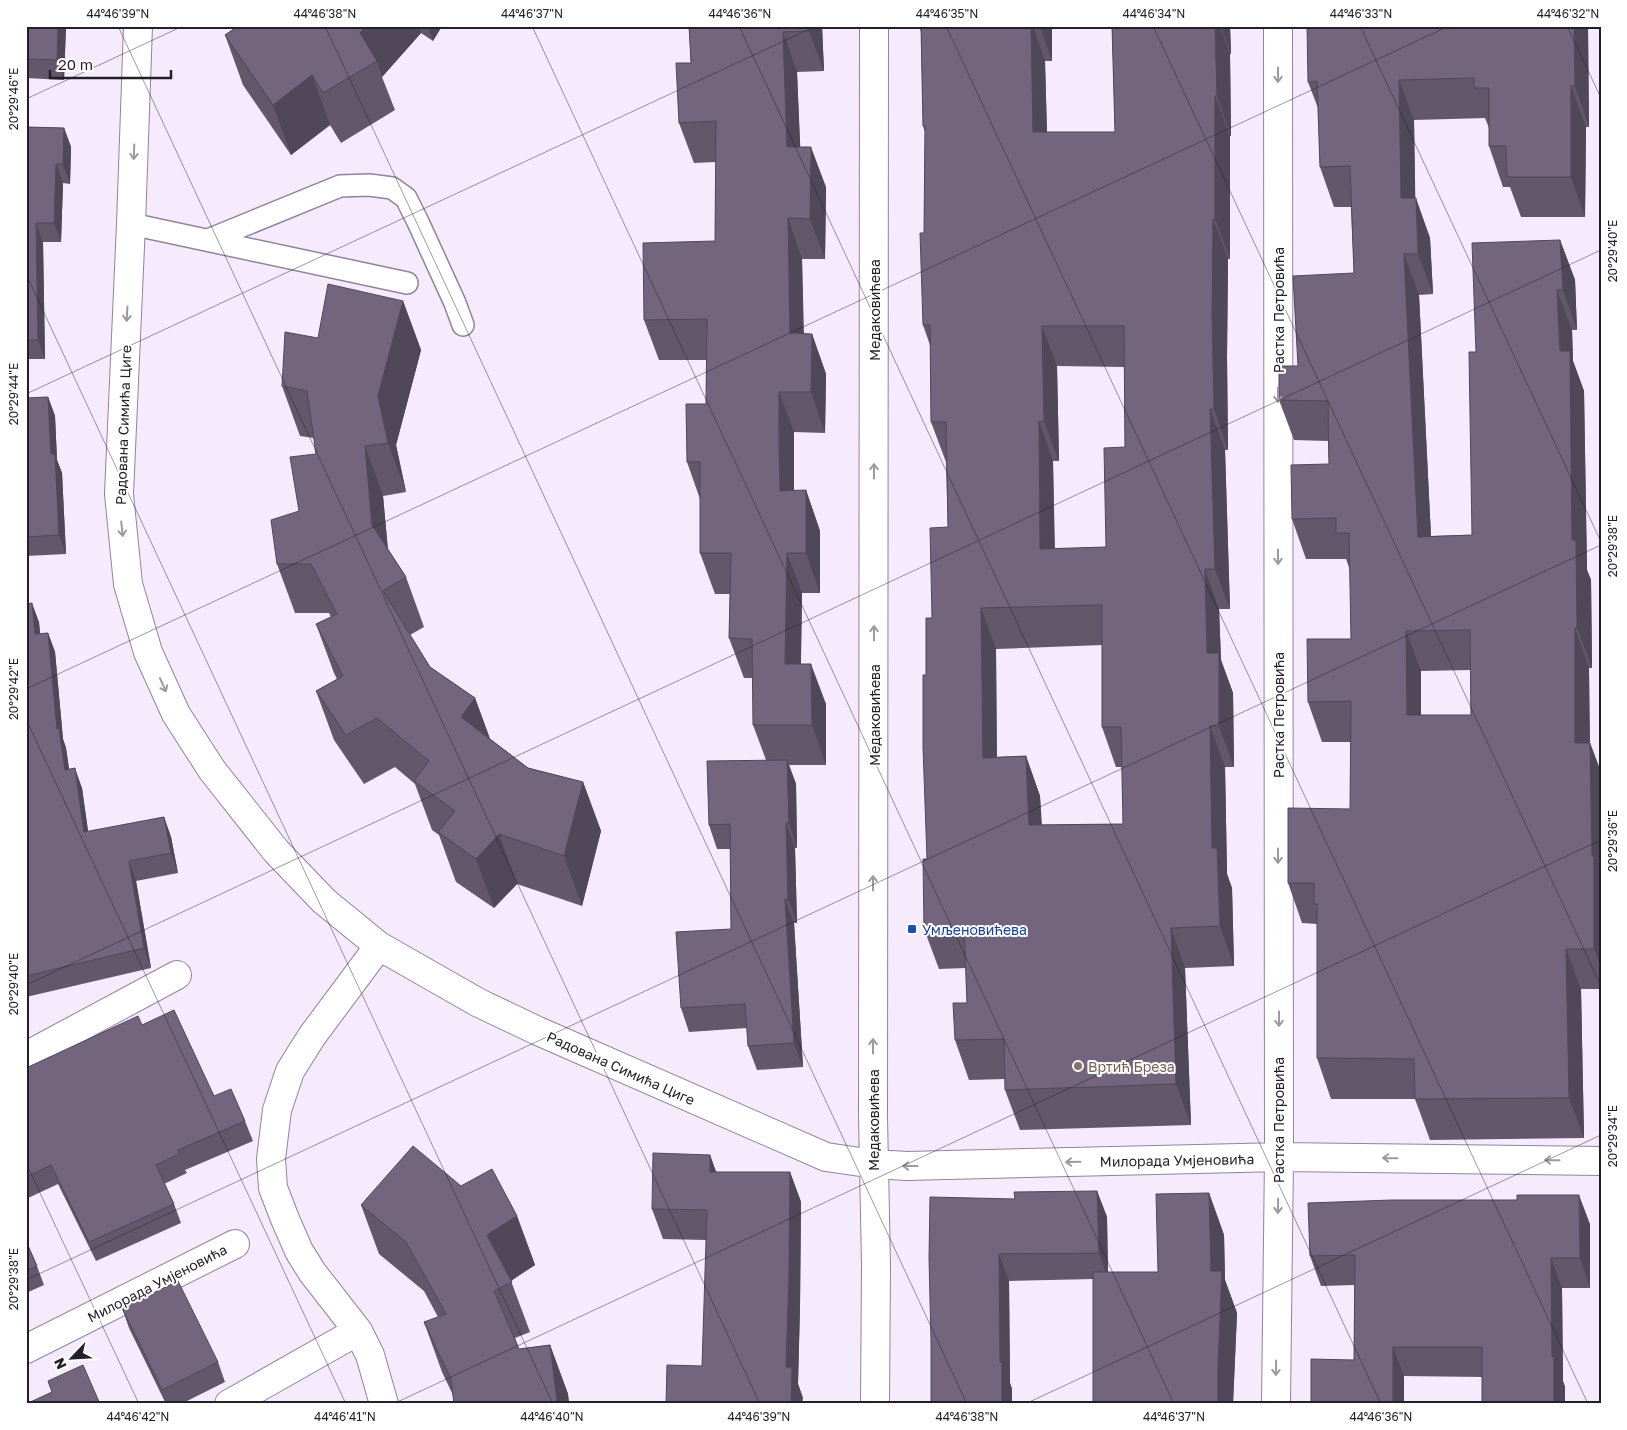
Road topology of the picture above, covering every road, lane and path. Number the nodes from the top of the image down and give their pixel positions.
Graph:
1 (138, 26) edge
2 (874, 26) edge
3 (1278, 26) edge
4 (131, 224) junction
5 (208, 240) junction
6 (407, 283) dead end
7 (463, 325) dead end
8 (379, 946) junction
9 (178, 975) dead end
10 (26, 1056) edge
11 (1279, 1157) junction
12 (1601, 1161) edge
13 (874, 1164) junction
14 (235, 1244) dead end
15 (358, 1331) junction
16 (26, 1349) edge
17 (229, 1404) edge
18 (384, 1404) edge
19 (875, 1404) edge
20 (1276, 1404) edge

1 -> 4 street, Радована Симића Циге
13 -> 2 street, Медаковићева
3 -> 11 street, Растка Петровића
4 - 5 lane
4 -> 8 street, Радована Симића Циге
5 - 6 lane
5 - 7 lane
8 - 13 street, Радована Симића Циге
8 - 15 street
9 - 10 street
12 -> 11 street, Милорада Умјеновића
11 -> 13 street, Милорада Умјеновића
11 -> 20 street, Растка Петровића
13 - 19 street, Медаковићева
14 - 16 street, Милорада Умјеновића
15 - 17 street
15 - 18 street

